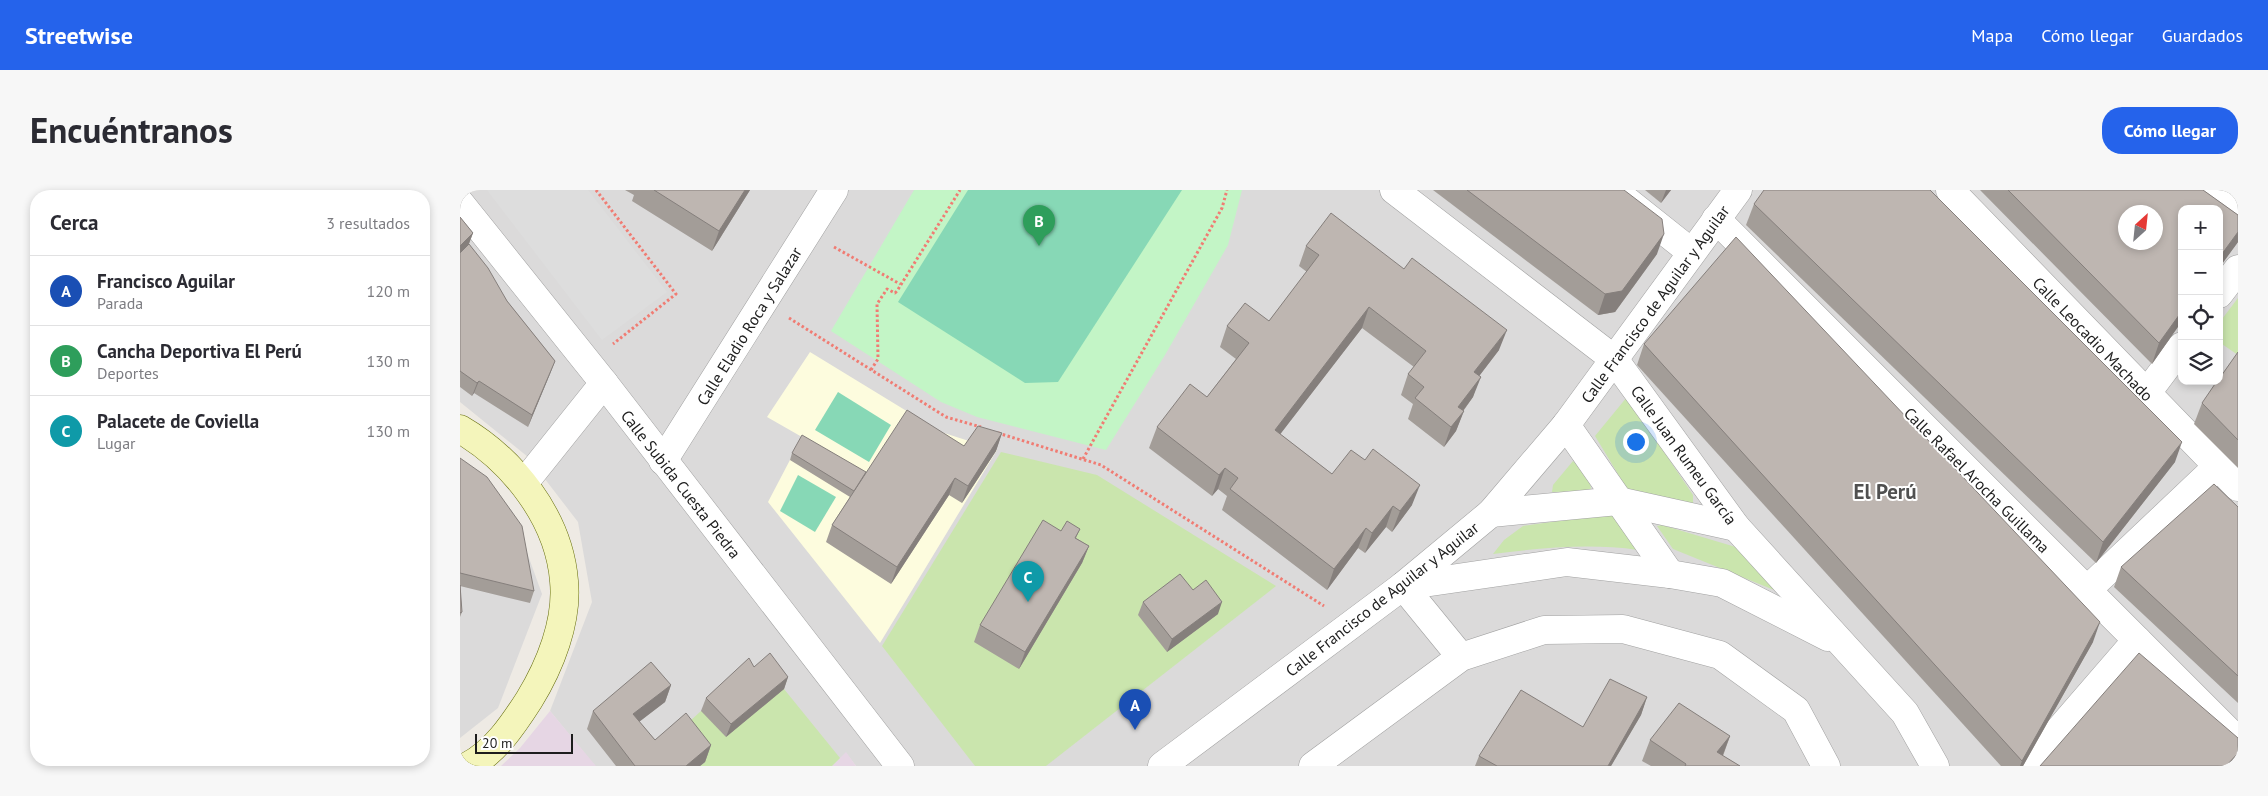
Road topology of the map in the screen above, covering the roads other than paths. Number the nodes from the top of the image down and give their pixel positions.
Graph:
1 (834, 190) edge
2 (1394, 190) edge
3 (1613, 190) edge
4 (1738, 190) edge
5 (1950, 190) edge
6 (2218, 190) edge
7 (460, 203) edge
8 (2238, 204) edge
9 (1716, 219) junction
10 (1691, 252) junction
11 (2238, 269) edge
12 (2223, 289) edge
13 (2178, 351) edge
14 (1614, 359) junction
15 (596, 374) junction
16 (2146, 394) junction
17 (1566, 425) junction
18 (460, 429) edge
19 (663, 461) junction
20 (2217, 467) junction
21 (524, 483) junction
22 (2238, 487) edge
23 (1618, 501) junction
24 (1491, 513) junction
25 (1736, 527) junction
26 (1670, 574) junction
27 (1403, 586) junction
28 (2087, 590) junction
29 (2137, 640) junction
30 (1843, 644) junction
31 (1461, 657) junction
32 (2238, 740) edge
33 (468, 766) edge
34 (900, 766) edge
35 (1162, 766) edge
36 (1313, 766) edge
37 (1826, 766) edge
38 (1934, 766) edge
39 (2028, 766) edge

1 - 19 street, Calle Eladio Roca y Salazar
2 - 14 street, Calle Juan Rumeu García
3 - 10 street
4 - 9 street, Calle Francisco de Aguilar y Aguilar
5 - 16 street, Calle Leocadio Machado
6 - 8 street
7 - 15 street, Calle Subida Cuesta Piedra
9 - 10 street, Calle Francisco de Aguilar y Aguilar
9 - 28 street, Calle Rafael Arocha Guillama
10 - 14 street, Calle Francisco de Aguilar y Aguilar
11 - 12 street
13 - 16 street
14 - 17 street, Calle Francisco de Aguilar y Aguilar
14 - 25 street, Calle Juan Rumeu García
15 - 19 street, Calle Subida Cuesta Piedra
15 - 21 street
16 - 20 street, Calle Leocadio Machado
17 - 23 street
17 - 24 street, Calle Francisco de Aguilar y Aguilar
18 - 21 main road
19 - 34 street, Calle Subida Cuesta Piedra
20 - 22 street, Calle Leocadio Machado
20 - 28 street
21 - 33 main road
23 - 24 street
23 - 25 street
23 - 26 street
24 - 27 street, Calle Francisco de Aguilar y Aguilar
25 - 30 street, Calle Juan Rumeu García
26 - 27 street
26 - 30 street
27 - 31 street
27 - 35 street, Calle Francisco de Aguilar y Aguilar
28 - 29 street, Calle Rafael Arocha Guillama
29 - 32 street, Calle Rafael Arocha Guillama
29 - 39 street
30 - 38 street, Calle Juan Rumeu García
31 - 36 street
31 - 37 street

